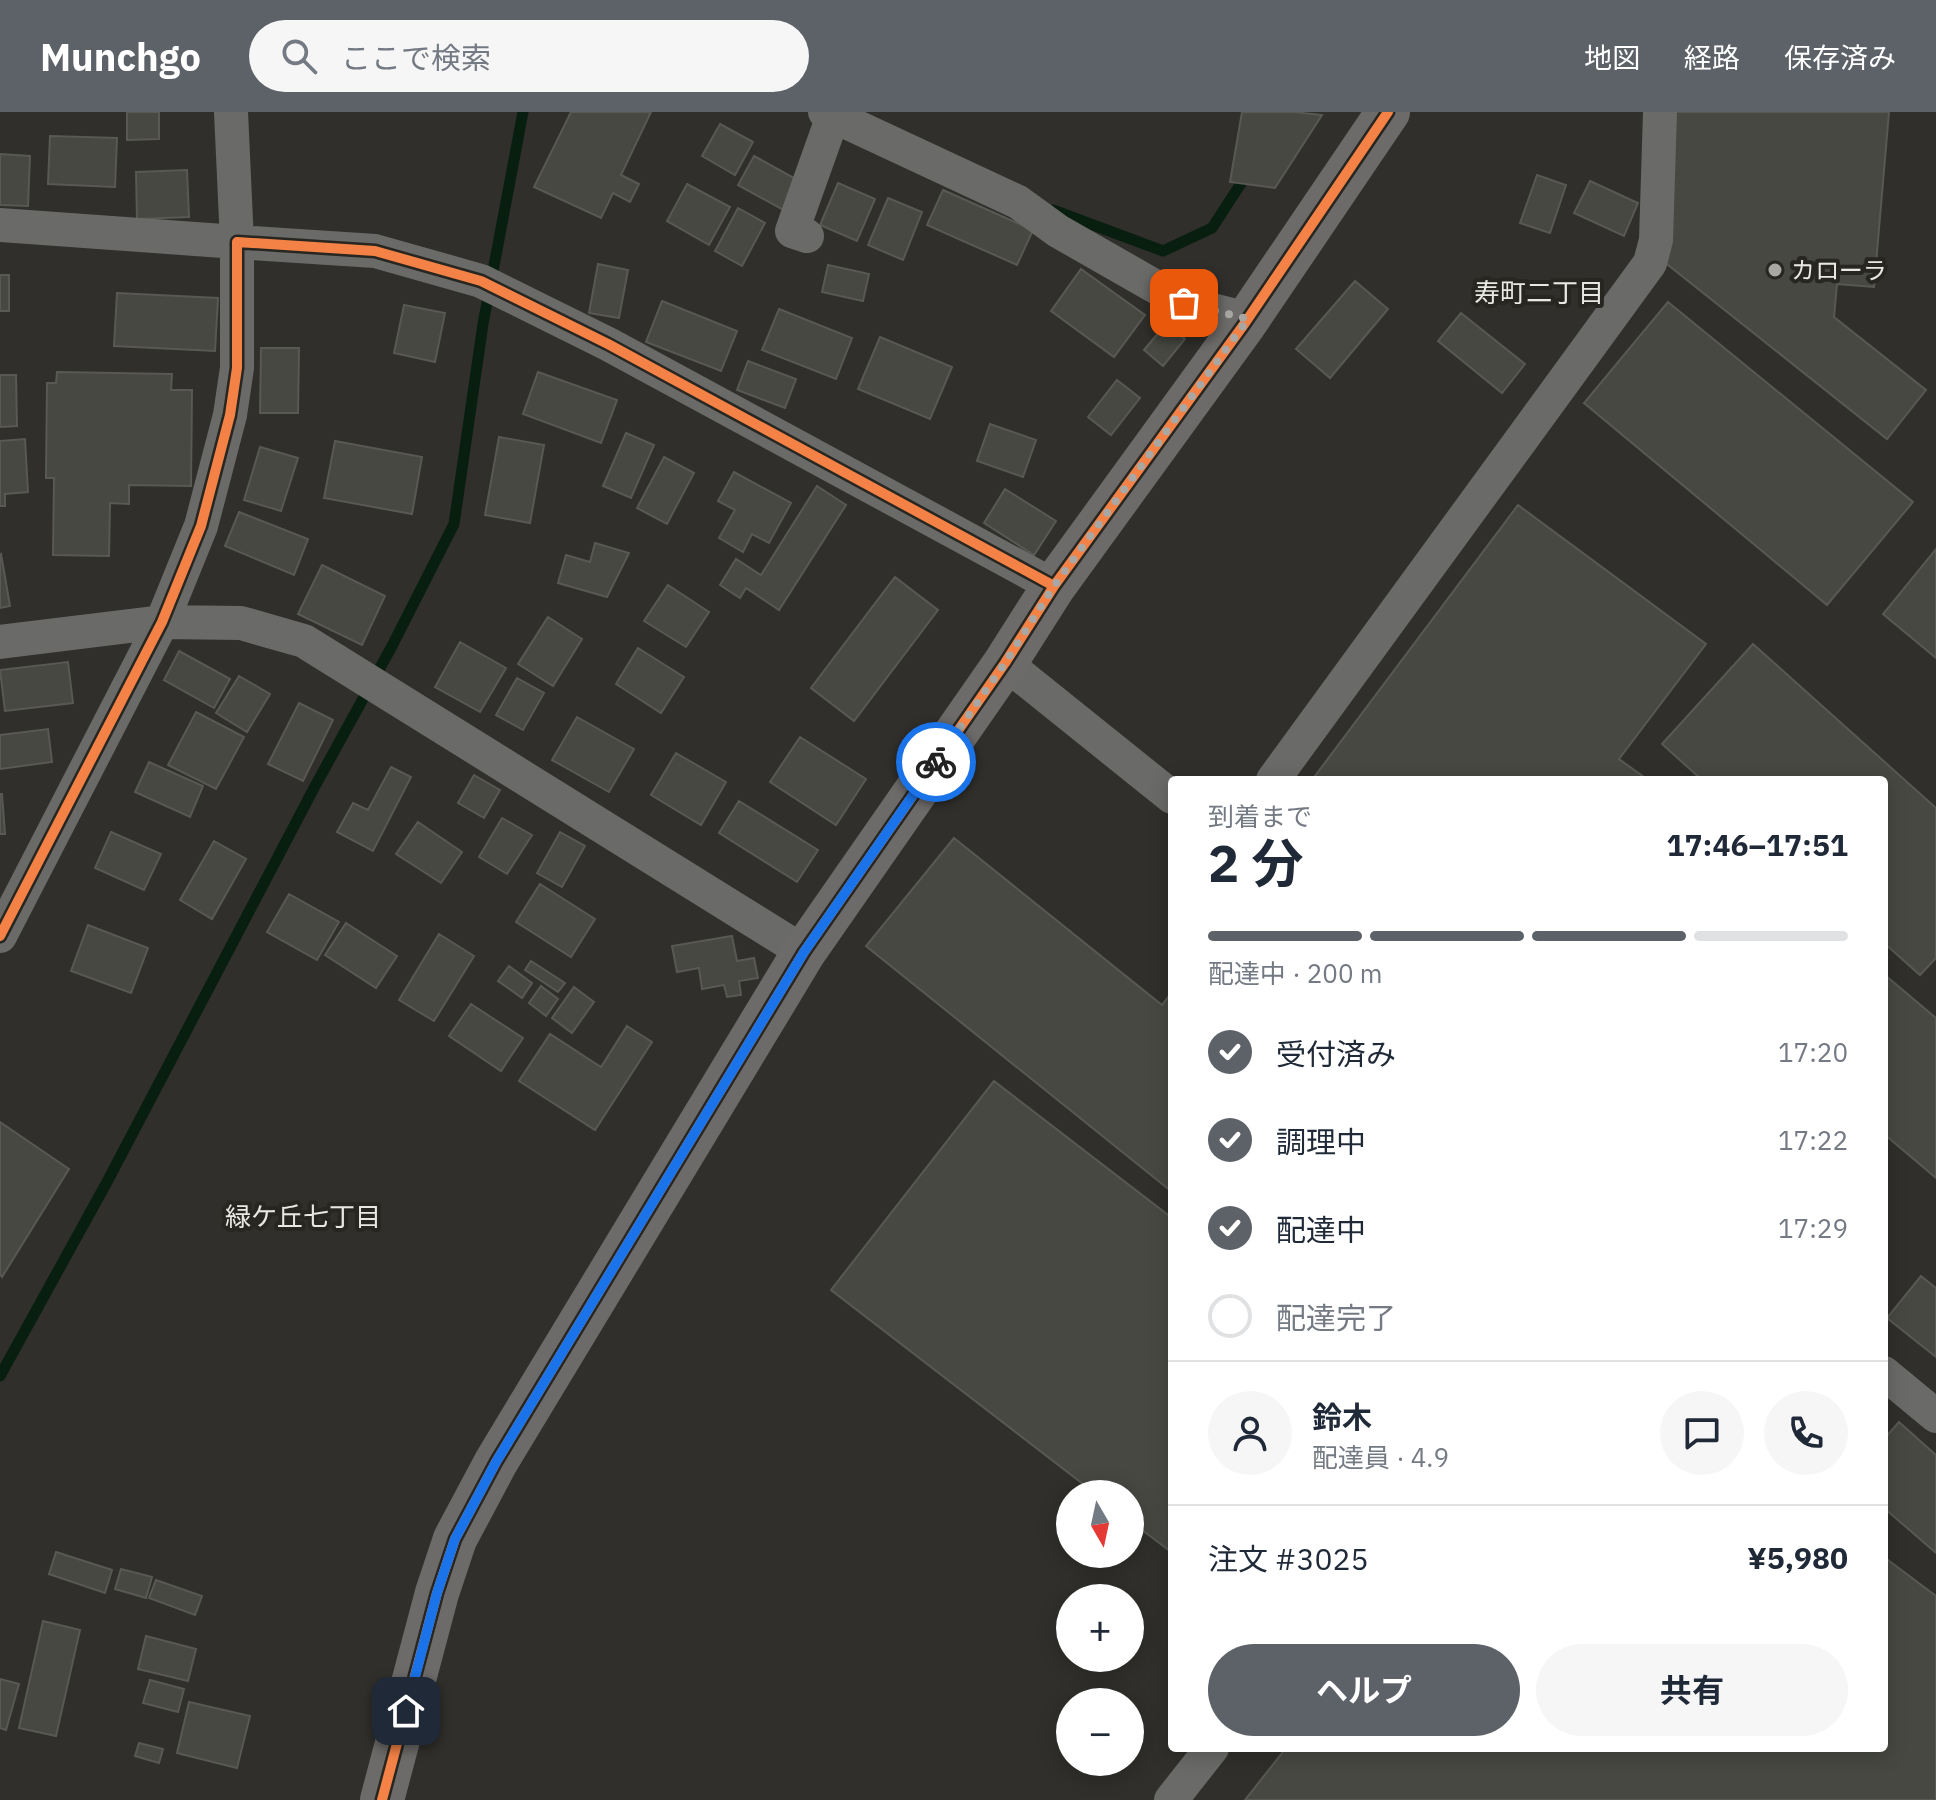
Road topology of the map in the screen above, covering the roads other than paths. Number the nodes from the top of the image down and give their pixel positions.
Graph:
1 (231, 112) edge
2 (1388, 112) edge
3 (1660, 112) edge
4 (829, 114) edge
5 (0, 225) edge
6 (807, 236) dead end
7 (237, 242) junction
8 (1248, 319) junction
9 (1054, 586) junction
10 (162, 622) junction
11 (0, 642) edge
12 (1005, 663) junction
13 (1276, 776) edge
14 (1168, 794) edge
15 (0, 936) edge
16 (804, 952) junction
17 (1888, 1376) edge
18 (1936, 1416) edge
19 (1209, 1752) edge
20 (382, 1800) edge
21 (1171, 1800) edge

1 - 7 street
2 - 8 street
3 - 13 street
4 - 6 street
4 - 8 street
5 - 7 street
7 - 9 street
7 - 10 street
8 - 9 street
9 - 12 street
10 - 11 street
10 - 15 street
10 - 16 street
12 - 14 street
12 - 16 street
16 - 20 street
17 - 18 street
19 - 21 street

